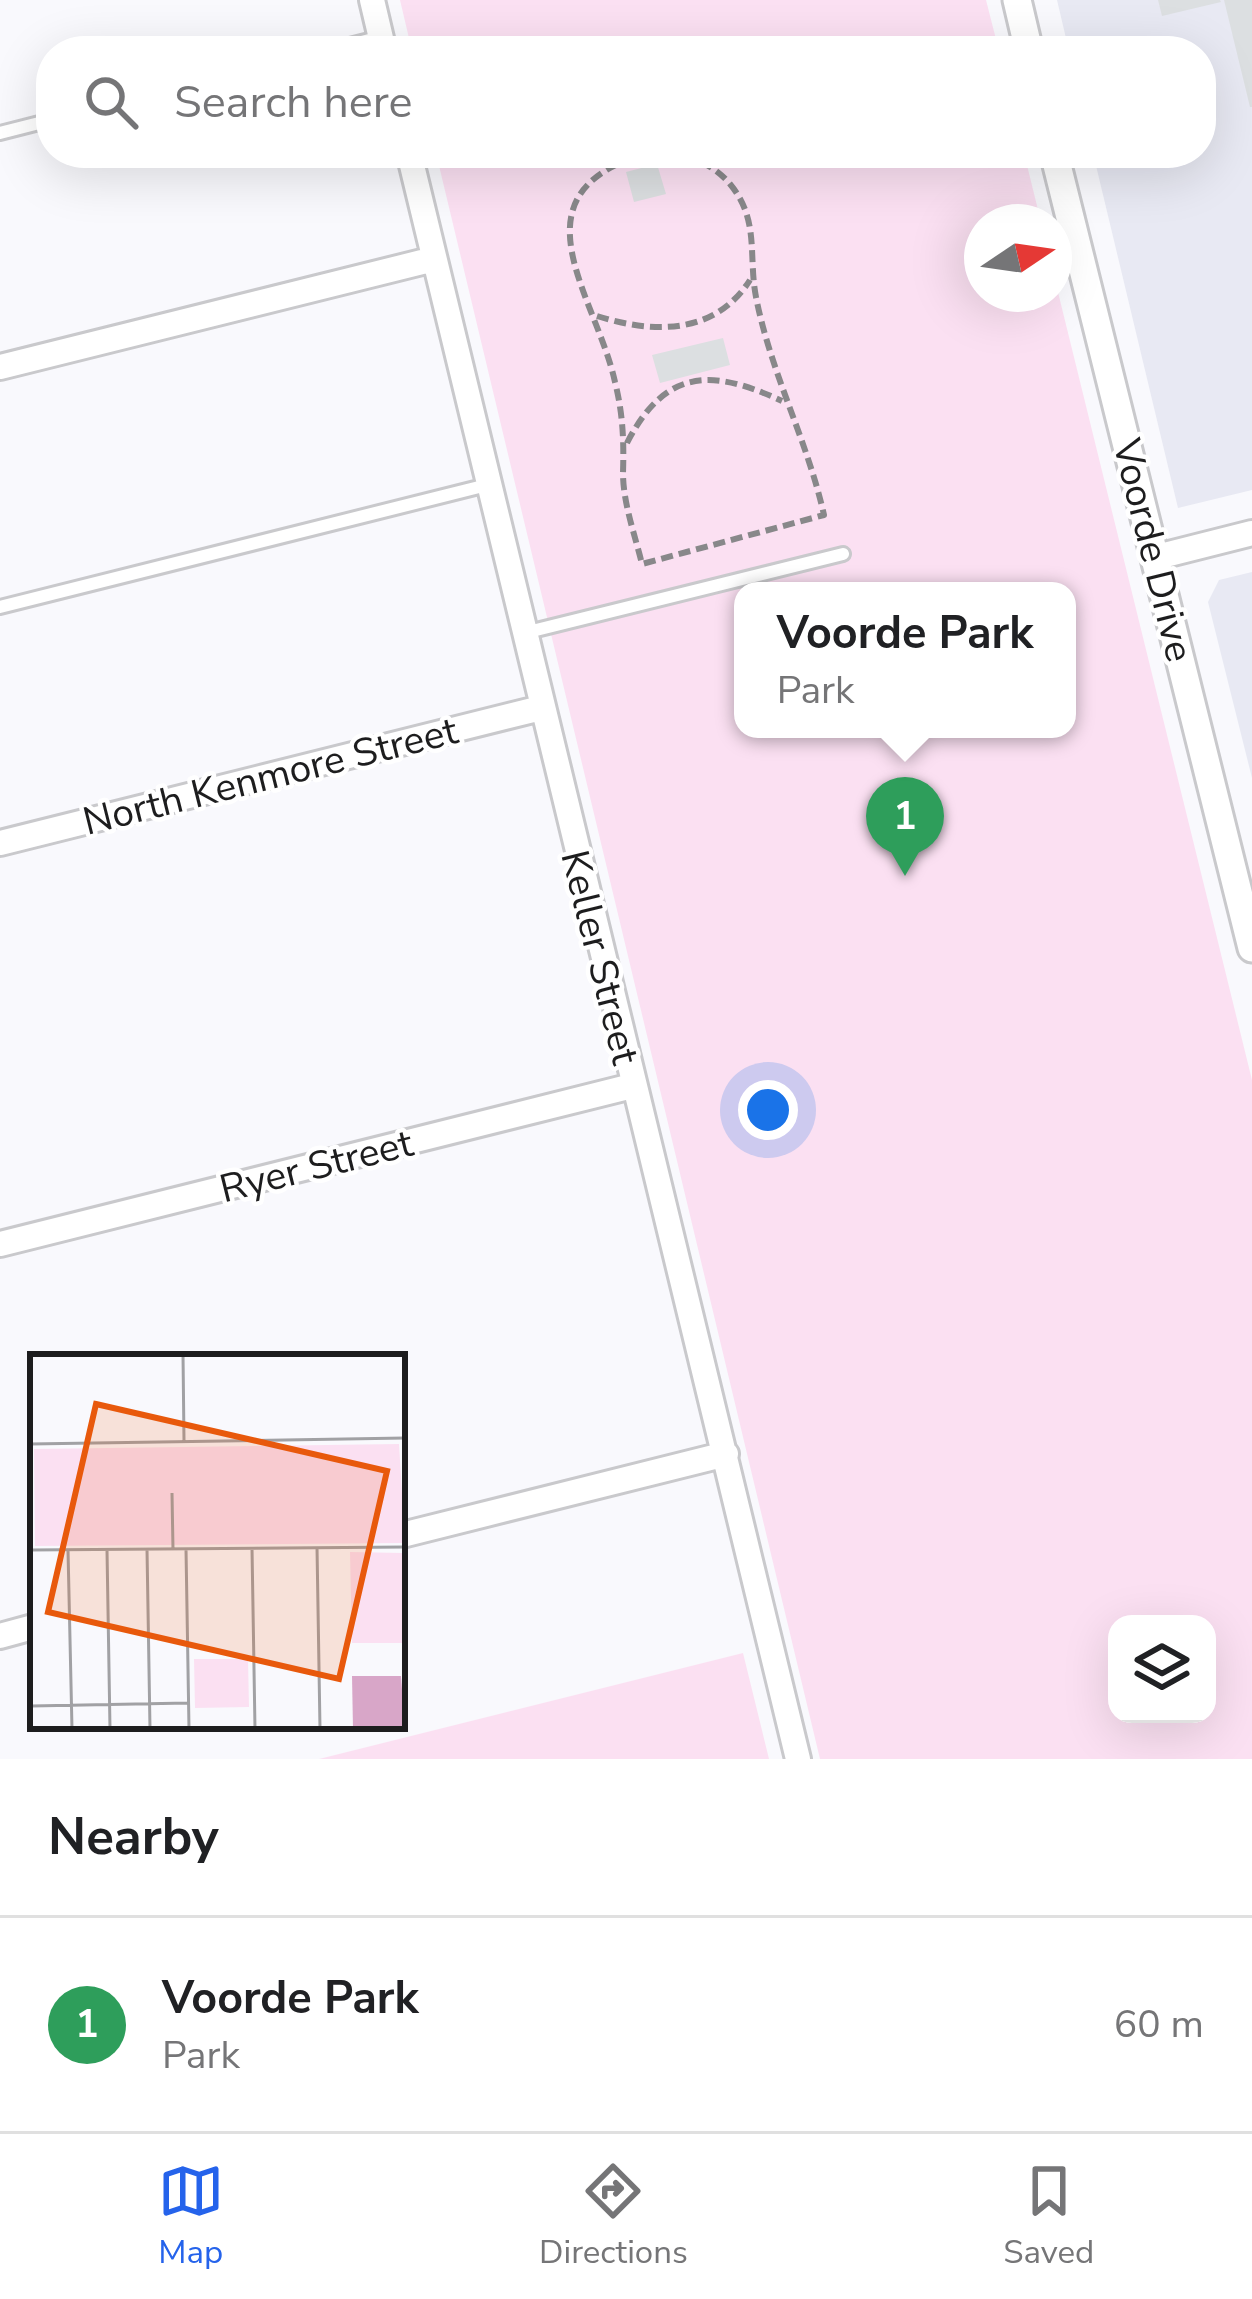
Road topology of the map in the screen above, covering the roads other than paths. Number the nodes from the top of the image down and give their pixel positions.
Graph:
1 (372, 0) edge
2 (1017, 0) edge
3 (380, 36) edge
4 (1025, 36) edge
5 (36, 124) edge
6 (0, 133) edge
7 (413, 168) edge
8 (1058, 168) edge
9 (434, 259) junction
10 (0, 367) edge
11 (487, 485) junction
12 (1252, 533) edge
13 (843, 554) dead end
14 (1157, 556) junction
15 (0, 607) edge
16 (523, 633) junction
17 (541, 708) junction
18 (0, 843) edge
19 (1252, 948) edge
20 (632, 1086) junction
21 (0, 1244) edge
22 (726, 1454) junction
23 (405, 1534) edge
24 (30, 1629) edge
25 (0, 1636) edge
26 (798, 1759) edge

1 - 3 street
2 - 4 street
5 - 6 lane
7 - 9 street, Keller Street
8 - 14 street, Voorde Drive
9 - 10 street
9 - 11 street, Keller Street
11 - 15 lane
11 - 16 street, Keller Street
12 - 14 street
13 - 16 lane
14 - 19 street, Voorde Drive
16 - 17 street, Keller Street
17 - 18 street, North Kenmore Street
17 - 20 street, Keller Street
20 - 21 street, Ryer Street
20 - 22 street, Keller Street
22 - 23 street
22 - 26 street, Keller Street
24 - 25 street

